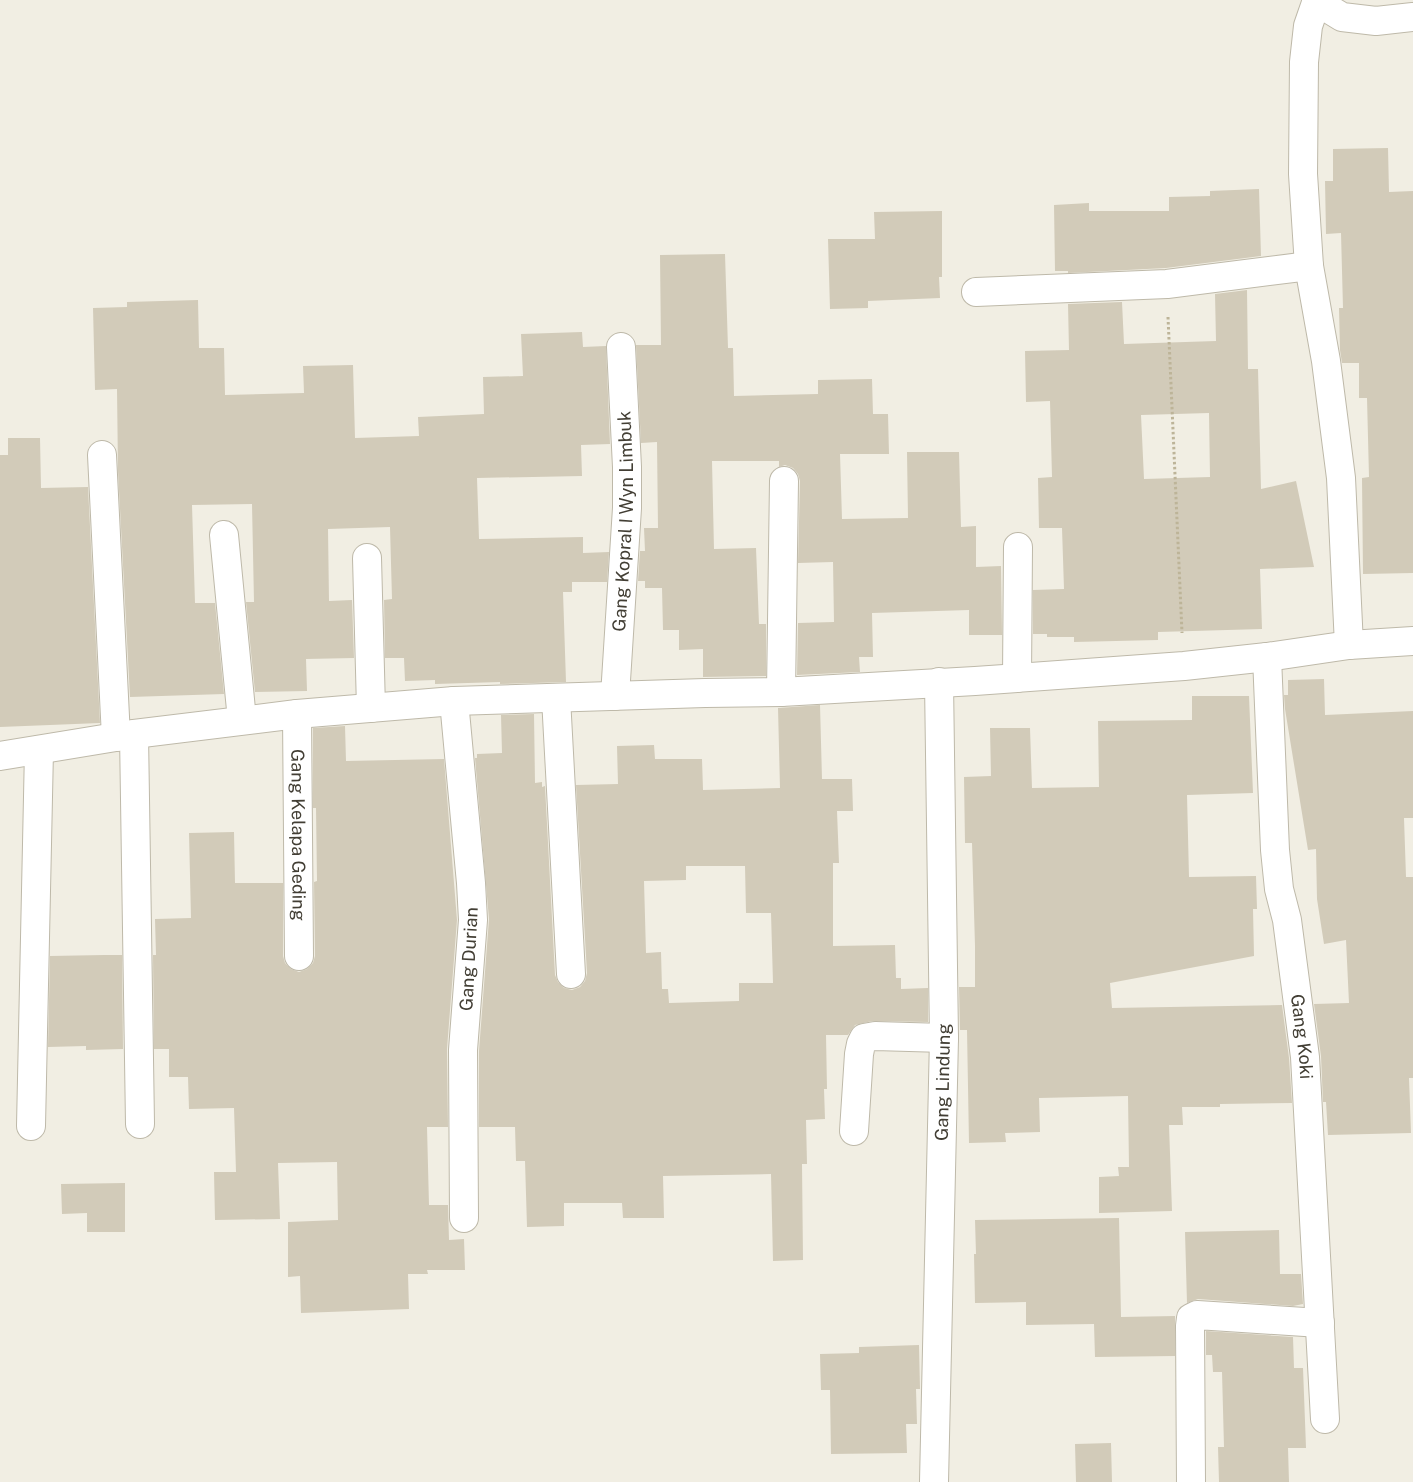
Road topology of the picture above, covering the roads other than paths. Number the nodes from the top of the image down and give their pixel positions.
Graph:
1 (1316, 1) edge
2 (1413, 17) edge
3 (1309, 266) junction
4 (976, 292) dead end
5 (621, 347) dead end
6 (102, 455) dead end
7 (784, 481) dead end
8 (224, 535) dead end
9 (1018, 548) dead end
10 (367, 558) dead end
11 (1413, 641) edge
12 (1349, 645) junction
13 (1267, 657) junction
14 (1017, 678) junction
15 (939, 682) junction
16 (781, 692) junction
17 (615, 696) junction
18 (556, 698) junction
19 (454, 701) junction
20 (371, 708) junction
21 (297, 714) junction
22 (242, 720) junction
23 (125, 736) junction
24 (39, 750) junction
25 (0, 756) edge
26 (299, 956) dead end
27 (571, 974) dead end
28 (944, 1038) junction
29 (140, 1124) dead end
30 (32, 1126) dead end
31 (854, 1131) dead end
32 (464, 1218) dead end
33 (1320, 1324) junction
34 (1325, 1419) dead end
35 (934, 1482) edge
36 (1191, 1482) edge

1 - 2 street
1 - 3 street
3 - 4 street
3 - 12 street
5 - 17 street, Gang Kopral I Wyn Limbuk
6 - 23 street
7 - 16 street
8 - 22 street
9 - 14 street
10 - 20 street
11 - 12 street
12 - 13 street
13 - 14 street
13 - 33 street, Gang Koki
14 - 15 street
15 - 16 street
15 - 28 street, Gang Lindung
16 - 17 street
17 - 18 street
18 - 19 street
18 - 27 street
19 - 20 street
19 - 32 street, Gang Durian
20 - 21 street
21 - 22 street
21 - 26 street, Gang Kelapa Geding
22 - 23 street
23 - 24 street
23 - 29 street
24 - 25 street
24 - 30 street
28 - 31 street
28 - 35 street, Gang Lindung
33 - 34 street, Gang Koki
33 - 36 street

